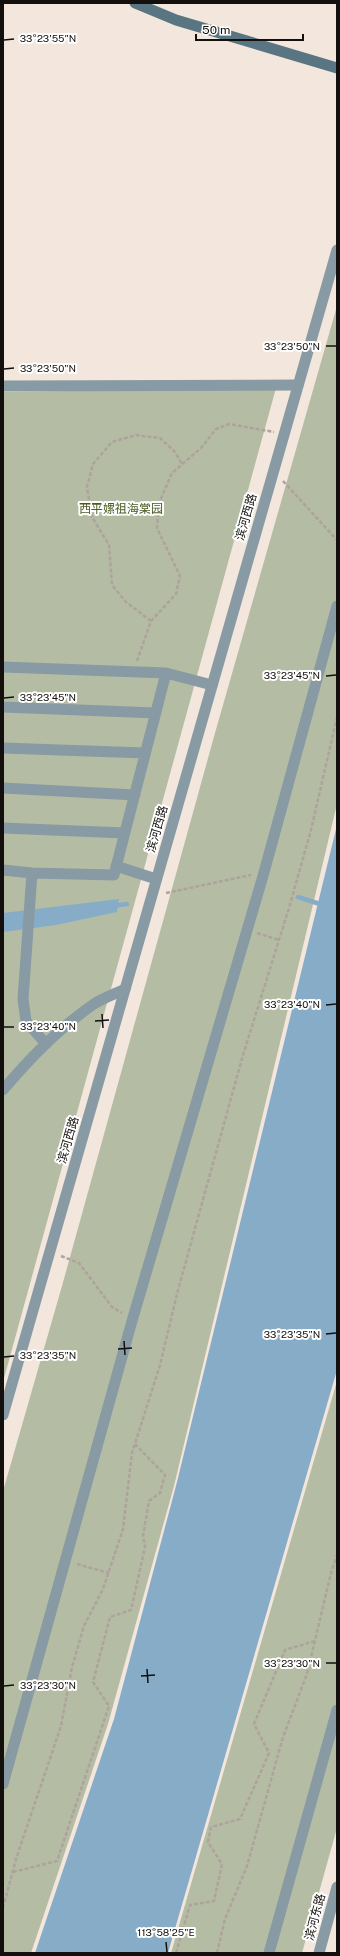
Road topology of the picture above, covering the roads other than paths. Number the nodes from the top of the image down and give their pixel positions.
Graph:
1 (135, 3) edge
2 (337, 68) edge
3 (337, 250) edge
4 (298, 385) junction
5 (3, 386) edge
6 (337, 606) edge
7 (3, 666) edge
8 (166, 673) junction
9 (212, 685) junction
10 (3, 707) edge
11 (156, 713) junction
12 (3, 748) edge
13 (145, 753) junction
14 (3, 788) edge
15 (135, 794) junction
16 (3, 828) edge
17 (125, 833) junction
18 (116, 866) junction
19 (3, 870) edge
20 (32, 873) junction
21 (156, 879) junction
22 (125, 989) junction
23 (46, 1044) junction
24 (3, 1090) edge
25 (3, 1415) edge
26 (337, 1710) edge
27 (3, 1784) edge
28 (337, 1887) edge
29 (269, 1953) edge
30 (319, 1953) edge

1 - 2 main road
3 - 4 street, 滨河西路
4 - 5 street
4 - 9 street, 滨河西路
6 - 27 street
7 - 8 street
8 - 9 street
8 - 11 street
9 - 21 street, 滨河西路
10 - 11 street
11 - 13 street
12 - 13 street
13 - 15 street
14 - 15 street
15 - 17 street
16 - 17 street
17 - 18 street
18 - 20 street
18 - 21 street
19 - 20 street
20 - 23 street
21 - 22 street, 滨河西路
22 - 23 street
22 - 25 street, 滨河西路
23 - 24 street
26 - 29 street
28 - 30 street, 滨河东路

